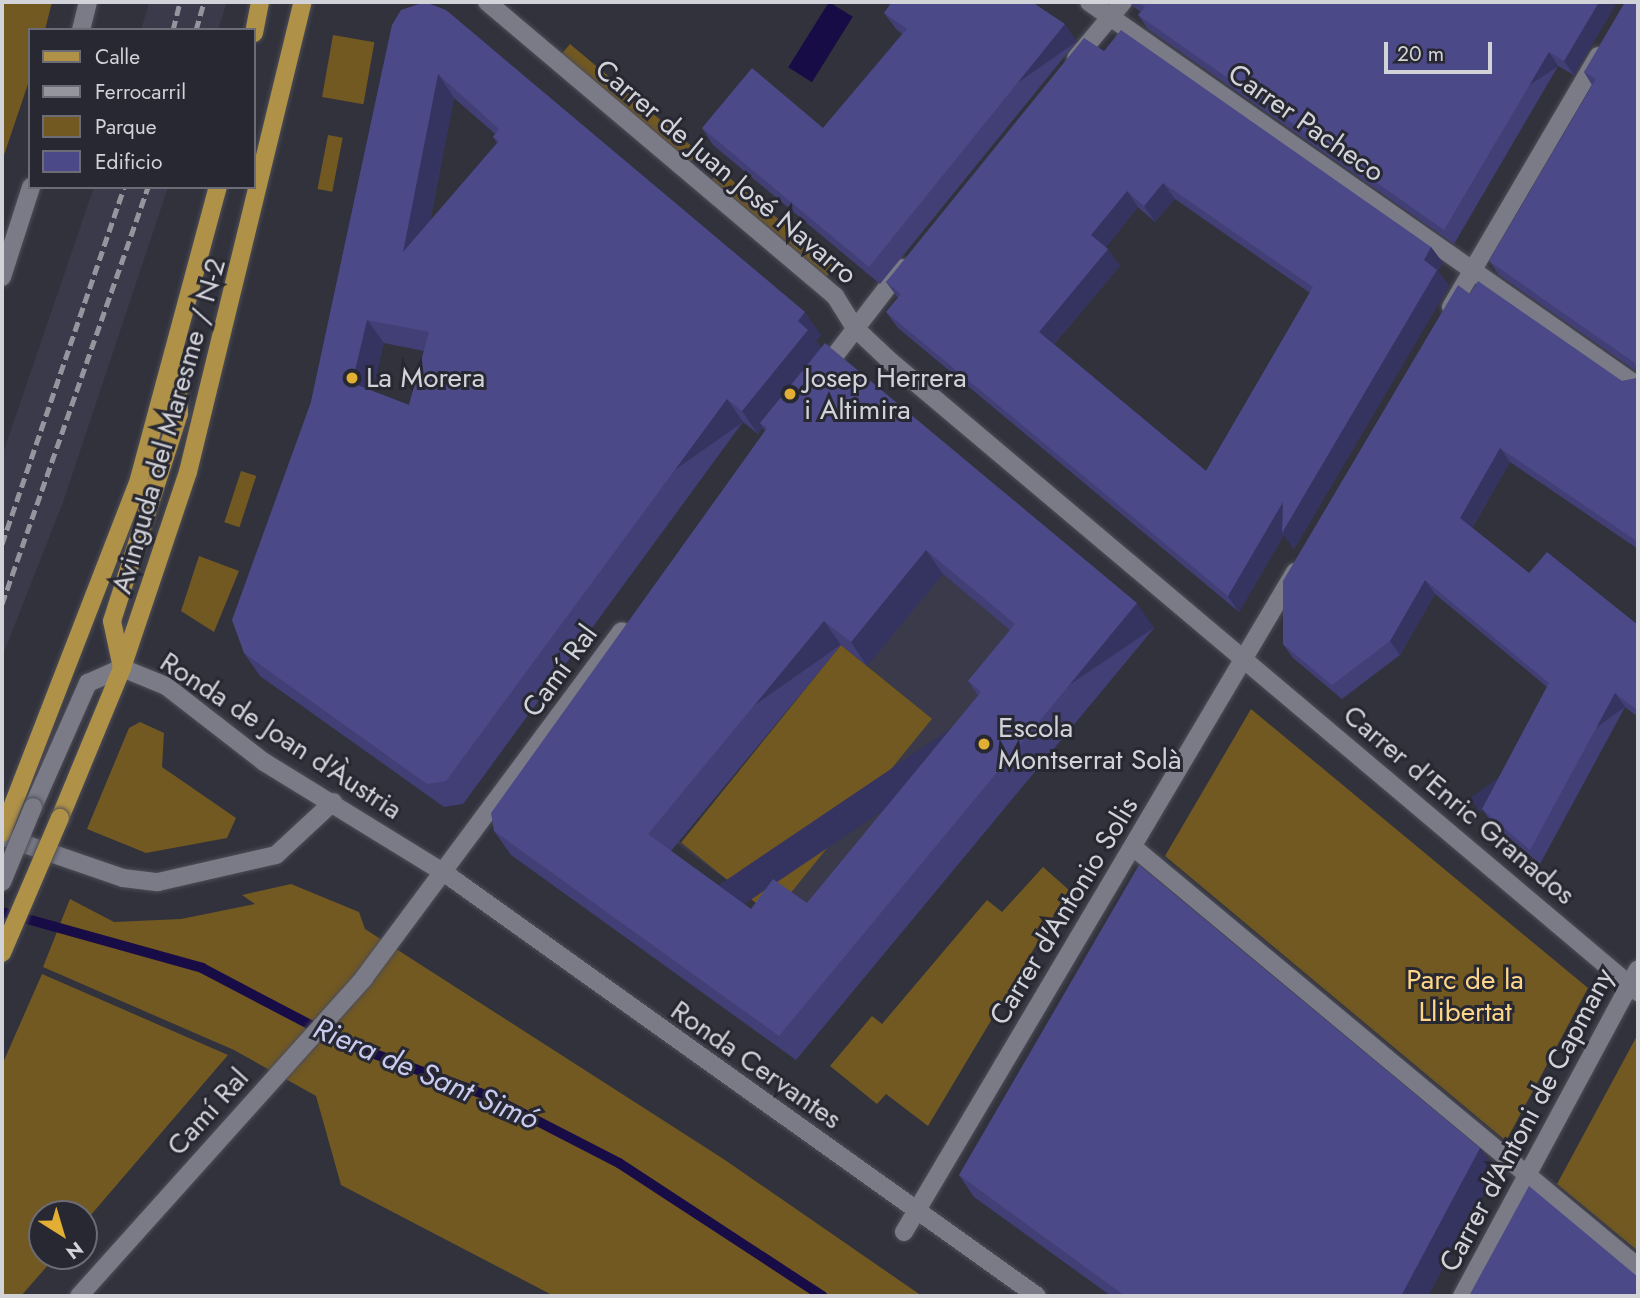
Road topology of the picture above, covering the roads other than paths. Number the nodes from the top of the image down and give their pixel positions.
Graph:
1 (88, 2) edge
2 (260, 2) edge
3 (303, 2) edge
4 (487, 2) edge
5 (1089, 2) edge
6 (1124, 2) edge
7 (1111, 17) junction
8 (82, 28) edge
9 (255, 28) edge
10 (1608, 38) edge
11 (1059, 78) edge
12 (30, 189) edge
13 (218, 189) edge
14 (913, 254) edge
15 (1472, 271) junction
16 (2, 277) edge
17 (1444, 320) edge
18 (855, 328) junction
19 (176, 357) junction
20 (1638, 386) edge
21 (808, 390) edge
22 (1306, 554) edge
23 (632, 617) edge
24 (1245, 658) junction
25 (122, 668) junction
26 (333, 802) junction
27 (2, 835) edge
28 (1133, 846) junction
29 (446, 874) junction
30 (2, 882) edge
31 (2, 953) edge
32 (1635, 982) edge
33 (1528, 1174) junction
34 (917, 1211) junction
35 (904, 1232) dead end
36 (1638, 1267) edge
37 (79, 1296) edge
38 (1037, 1296) edge
39 (1462, 1296) edge

1 - 8 street
2 - 9 main road
3 - 25 main road, Avinguda del Maresme / N-2
4 - 18 street, Carrer de Juan José Navarro
5 - 7 street, Carrer Pacheco
6 - 7 street
7 - 11 street
7 - 15 street, Carrer Pacheco
10 - 15 street
12 - 16 street
13 - 19 main road, Avinguda del Maresme / N-2
14 - 18 street
15 - 17 street
15 - 20 street, Carrer Pacheco
18 - 21 street
18 - 24 street, Carrer de Juan José Navarro
19 - 25 main road
19 - 27 main road, Avinguda del Maresme / N-2
22 - 24 street, Carrer d'Antonio Solis
23 - 29 street, Camí Ral
24 - 28 street, Carrer d'Antonio Solis
24 - 32 street, Carrer d'Enric Granados
25 - 26 street, Ronda de Joan d'Àustria
25 - 30 street, bridge
25 - 31 main road, Avinguda del Maresme / N-2, bridge
26 - 27 street, Avinguda del Maresme / N-2
26 - 29 street, Ronda de Joan d'Àustria
28 - 33 street
28 - 34 street, Carrer d'Antonio Solis
29 - 34 street, Ronda Cervantes
29 - 37 street, Camí Ral
32 - 33 street, Carrer d'Antoni de Capmany
33 - 36 street
33 - 39 street, Carrer d'Antoni de Capmany
34 - 35 street, Carrer d'Antonio Solis
34 - 38 street, Ronda Cervantes

